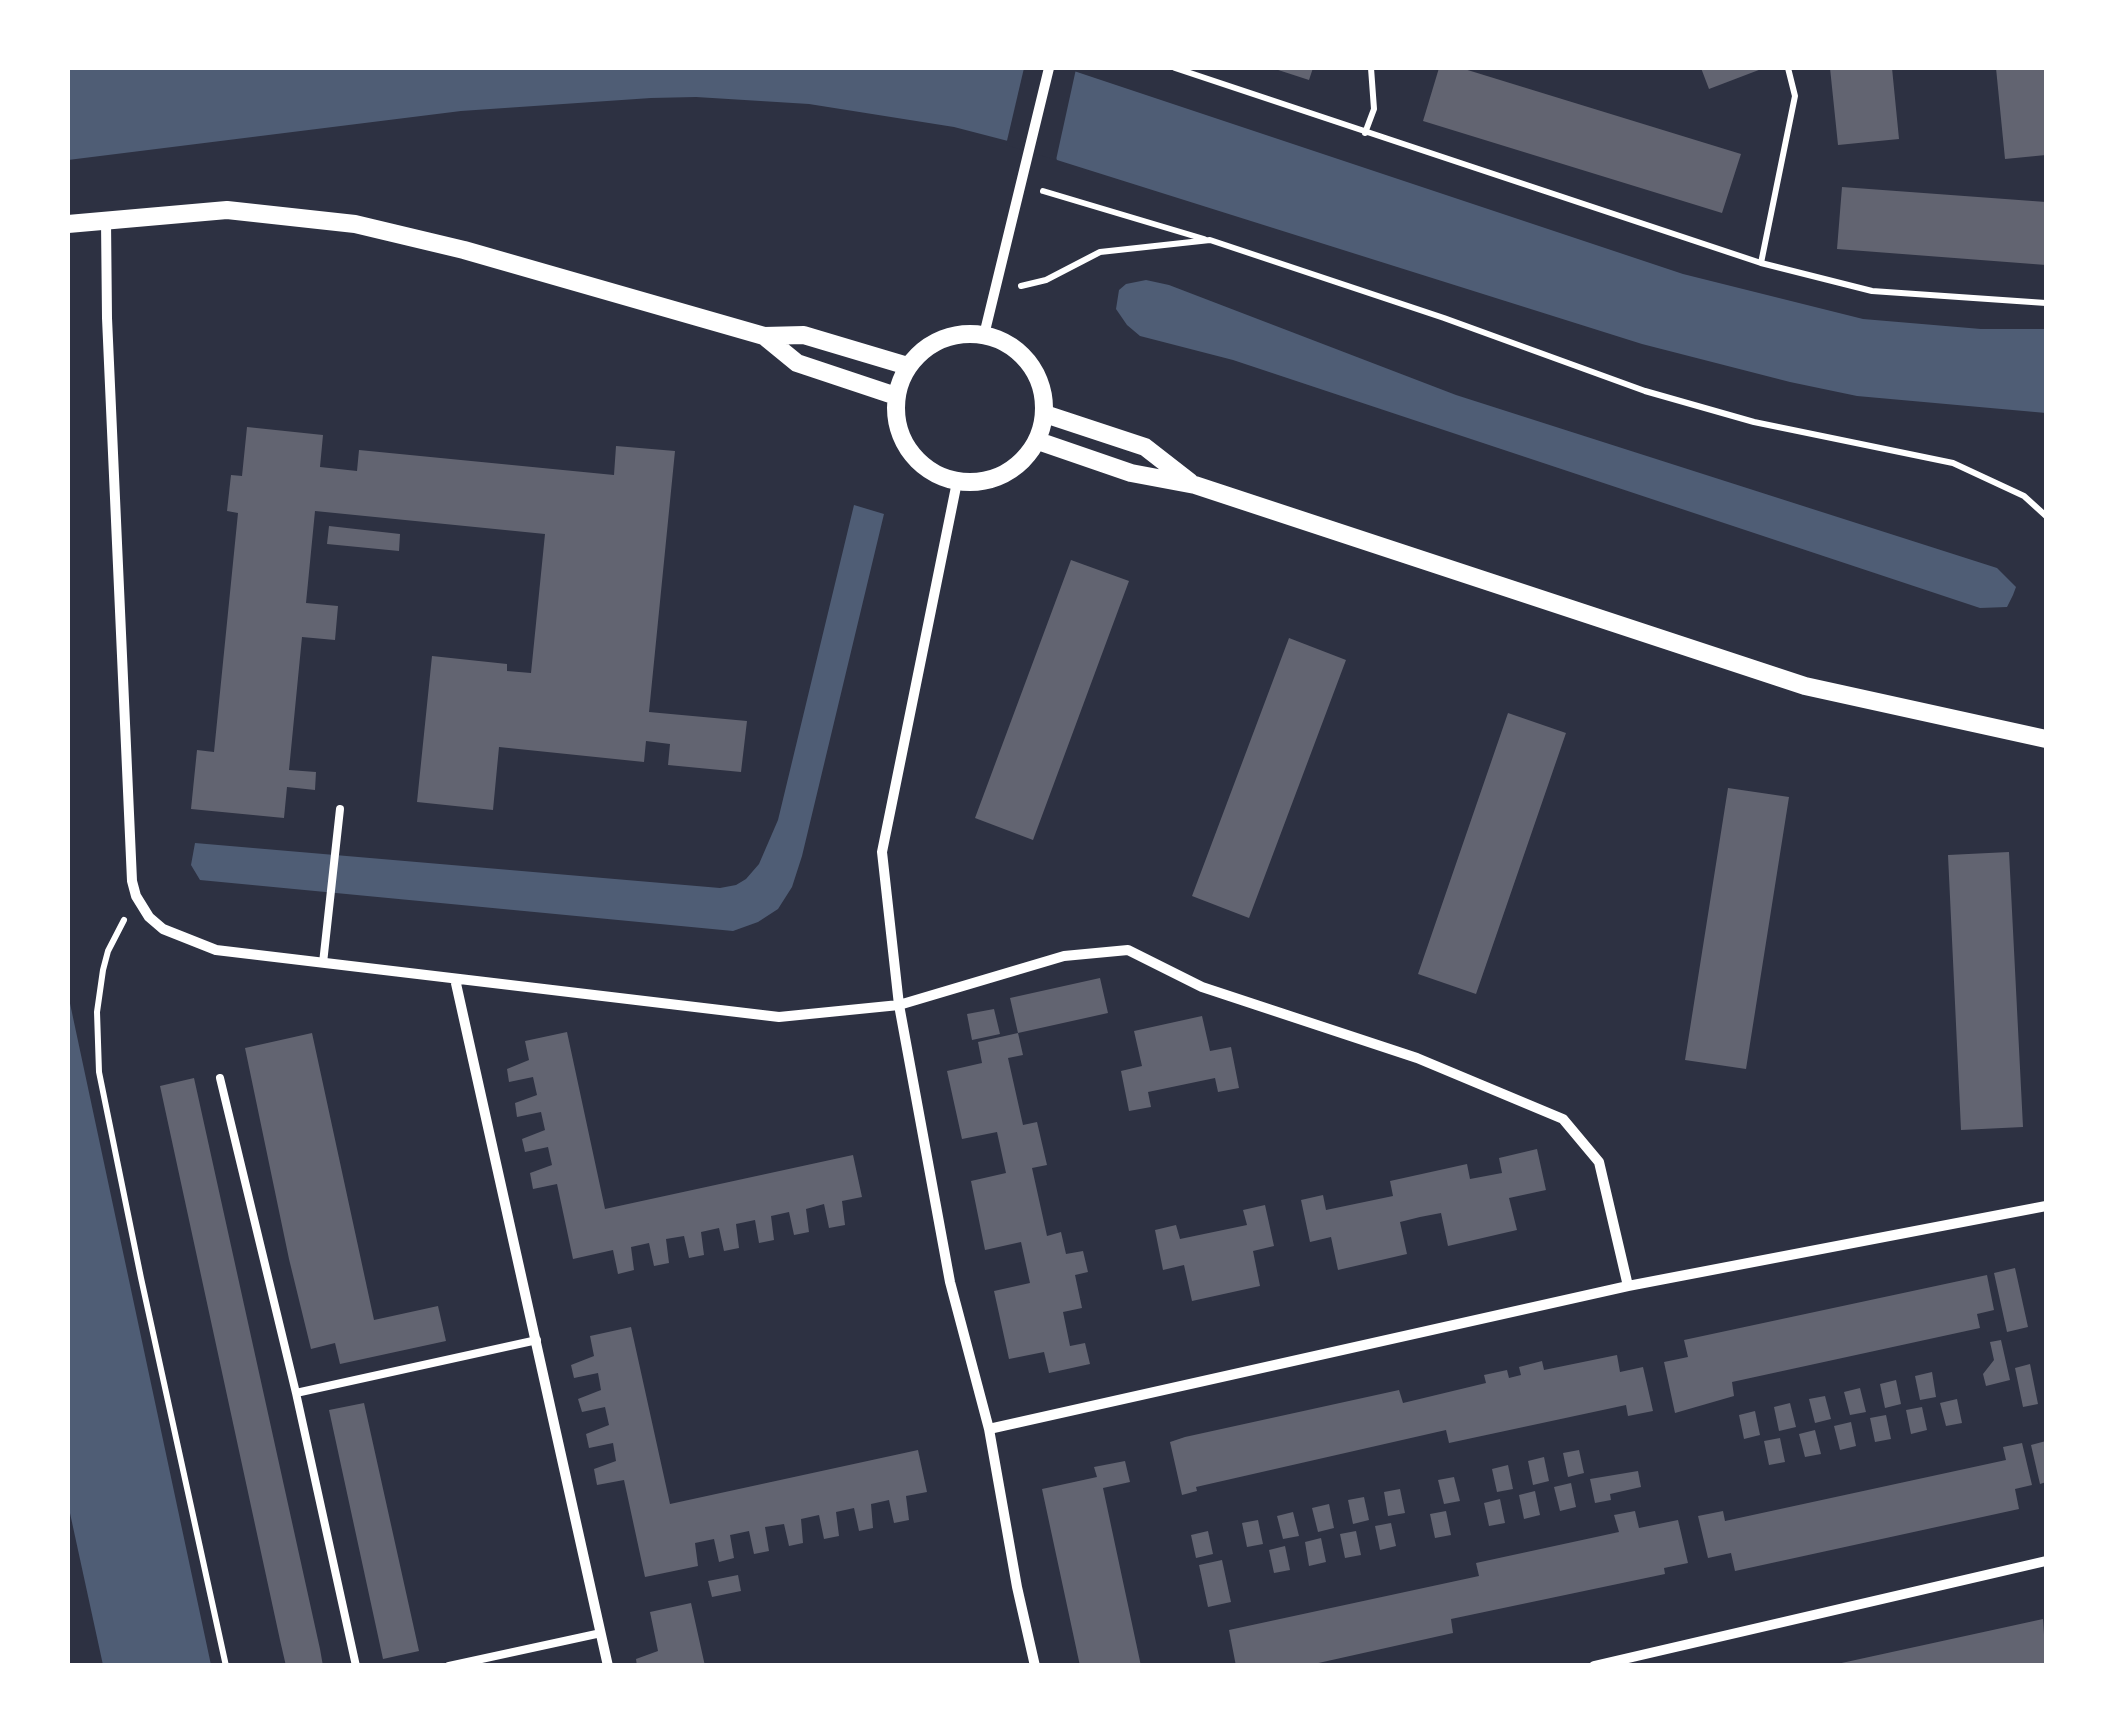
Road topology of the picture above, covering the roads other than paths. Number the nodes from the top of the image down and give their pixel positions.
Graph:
1 (1049, 68) edge
2 (106, 221) junction
3 (68, 224) edge
4 (984, 335) junction
5 (764, 336) junction
6 (908, 366) junction
7 (896, 396) junction
8 (1045, 414) junction
9 (1038, 441) junction
10 (957, 482) junction
11 (1194, 485) junction
12 (2046, 739) edge
13 (340, 809) dead end
14 (323, 964) junction
15 (456, 980) junction
16 (899, 1005) junction
17 (220, 1078) dead end
18 (2046, 1206) edge
19 (1628, 1286) junction
20 (537, 1340) junction
21 (296, 1394) junction
22 (989, 1429) junction
23 (2046, 1561) edge
24 (601, 1632) junction
25 (356, 1666) edge
26 (450, 1666) edge
27 (608, 1666) edge
28 (1035, 1666) edge
29 (1594, 1666) edge

1 - 4 street
2 - 3 street
2 - 5 street
2 - 14 street
4 - 6 street
4 - 8 street
5 - 6 street
5 - 7 street
6 - 7 street
7 - 10 street
8 - 9 street
8 - 11 street
9 - 10 street
9 - 11 street
10 - 16 street
11 - 12 street
13 - 14 lane
14 - 15 street
15 - 16 street
15 - 20 street
16 - 19 street
16 - 22 street
17 - 21 lane
18 - 19 street
19 - 22 street
20 - 21 lane
20 - 24 street
21 - 25 lane
22 - 28 street
23 - 29 street
24 - 26 lane
24 - 27 street

